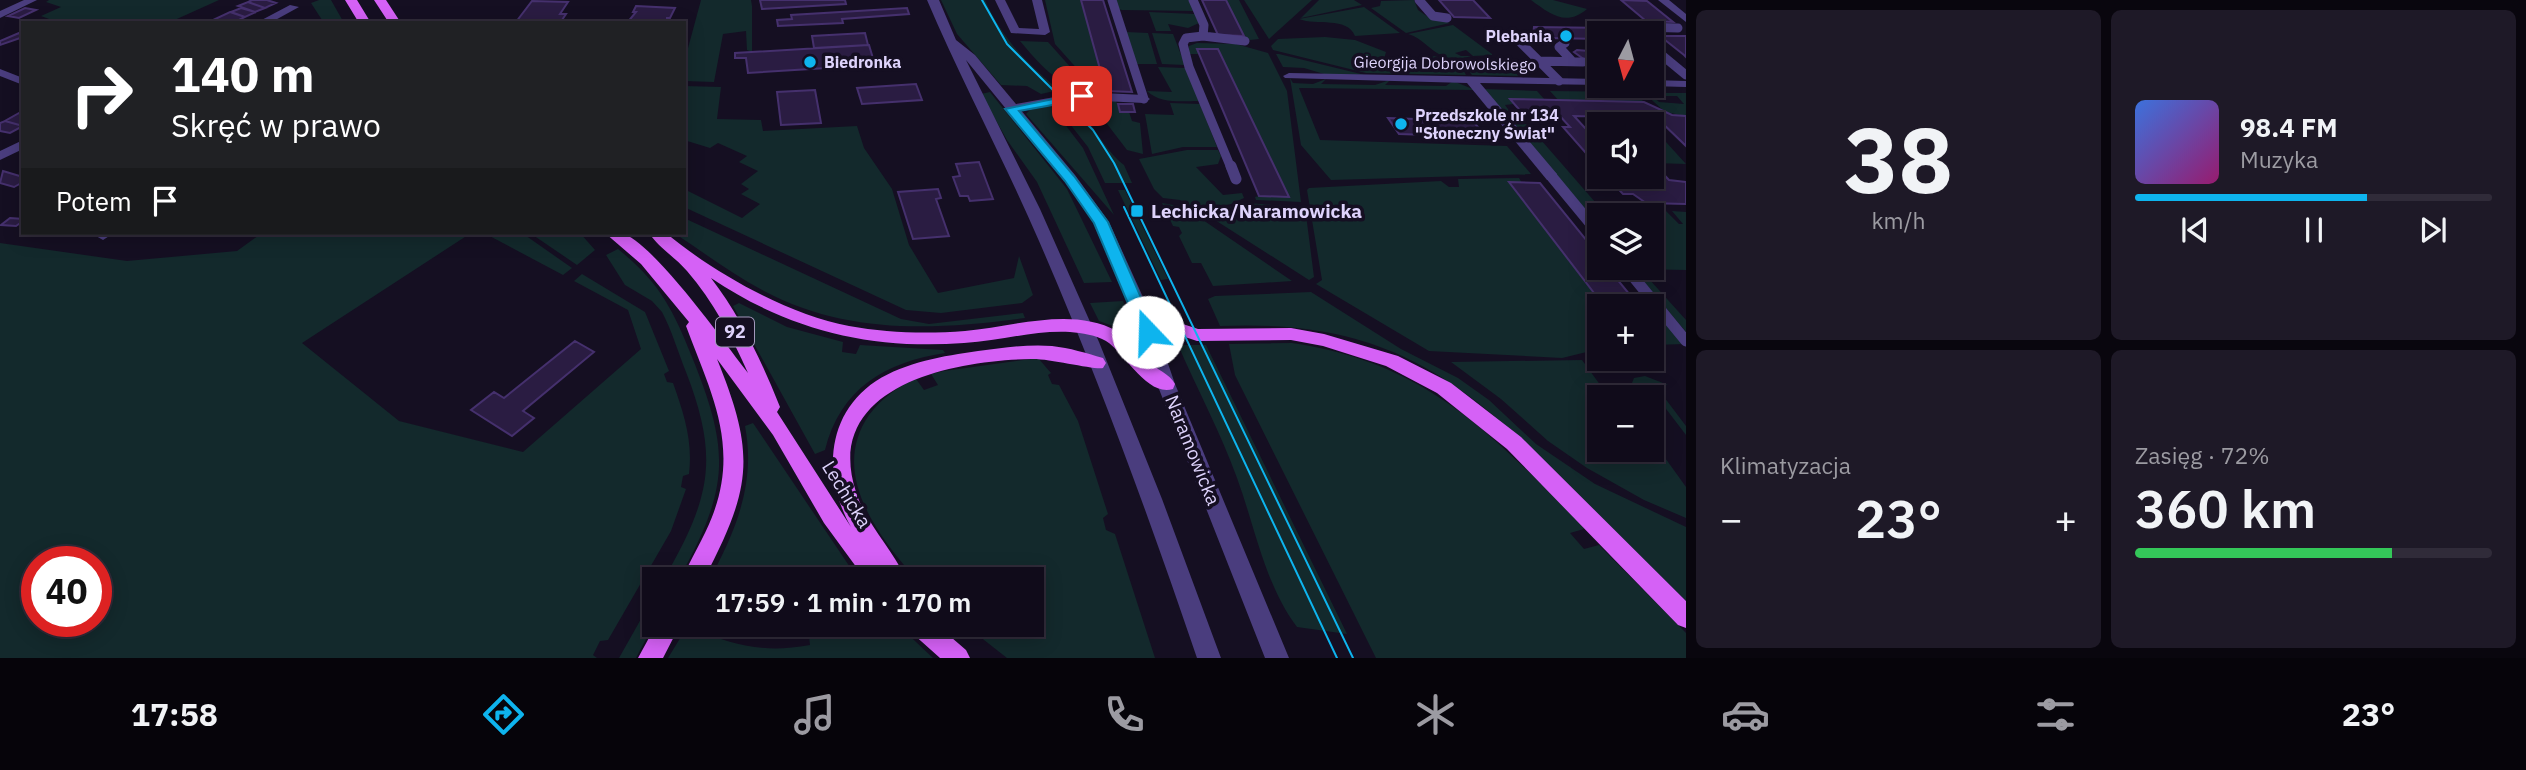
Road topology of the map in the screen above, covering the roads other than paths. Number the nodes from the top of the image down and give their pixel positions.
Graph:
1 (32, 0) edge
2 (351, 0) edge
3 (380, 0) edge
4 (933, 0) edge
5 (1000, 0) edge
6 (1037, 0) edge
7 (1112, 0) edge
8 (1193, 0) edge
9 (1419, 0) edge
10 (1662, 0) edge
11 (294, 7) dead end
12 (0, 15) edge
13 (1447, 18) dead end
14 (1686, 19) edge
15 (265, 21) edge
16 (364, 21) edge
17 (394, 21) edge
18 (1664, 28) edge
19 (1678, 28) dead end
20 (1511, 33) dead end
21 (1203, 37) junction
22 (952, 41) junction
23 (1245, 41) dead end
24 (1565, 43) dead end
25 (1664, 57) edge
26 (1538, 61) junction
27 (1578, 62) joint
28 (0, 72) edge
29 (1686, 75) edge
30 (1289, 76) dead end
31 (1471, 80) junction
32 (21, 81) edge
33 (1559, 82) junction
34 (1587, 82) edge
35 (1664, 83) edge
36 (1686, 84) edge
37 (1144, 99) joint
38 (1011, 109) junction
39 (21, 145) edge
40 (0, 156) edge
41 (1552, 177) joint
42 (1236, 180) dead end
43 (1587, 219) edge
44 (615, 235) edge
45 (660, 235) edge
46 (673, 245) junction
47 (1636, 280) edge
48 (689, 310) junction
49 (1143, 317) junction
50 (1082, 328) junction
51 (1686, 341) edge
52 (1097, 363) junction
53 (1166, 384) junction
54 (780, 430) junction
55 (699, 567) edge
56 (869, 567) edge
57 (888, 567) edge
58 (1686, 617) edge
59 (661, 637) edge
60 (934, 637) edge
61 (650, 658) edge
62 (958, 658) edge
63 (1209, 658) edge
64 (1278, 658) edge

1 - 12 street
2 - 16 main road
3 - 17 main road
4 - 22 street, Naramowicka
5 - 6 street
7 - 37 street
8 - 21 street
9 - 13 street
10 - 14 street
11 - 15 street
18 - 19 street
20 - 26 street
21 - 23 street
21 - 42 street
22 - 38 street, Naramowicka
22 - 50 street, Naramowicka
24 - 27 street
25 - 29 street
26 - 27 street
26 - 33 street
28 - 32 street
30 - 31 street, Gieorgija Dobrowolskiego
31 - 33 street, Gieorgija Dobrowolskiego
31 - 41 street
33 - 34 street, Gieorgija Dobrowolskiego
35 - 36 street
37 - 38 street
38 - 49 street, Naramowicka
39 - 40 street
41 - 43 street
44 - 48 main road, Lechicka / 92
45 - 46 main road, Lechicka / 92
46 - 50 main road
46 - 54 main road, Lechicka / 92
47 - 51 street
48 - 54 main road, Lechicka / 92
48 - 55 main road
49 - 53 street, Naramowicka
49 - 58 main road
50 - 52 street, Naramowicka
50 - 53 main road
52 - 57 main road
52 - 63 street, Naramowicka
53 - 64 street, Naramowicka
54 - 56 main road, Lechicka / 92
59 - 61 main road
60 - 62 main road

